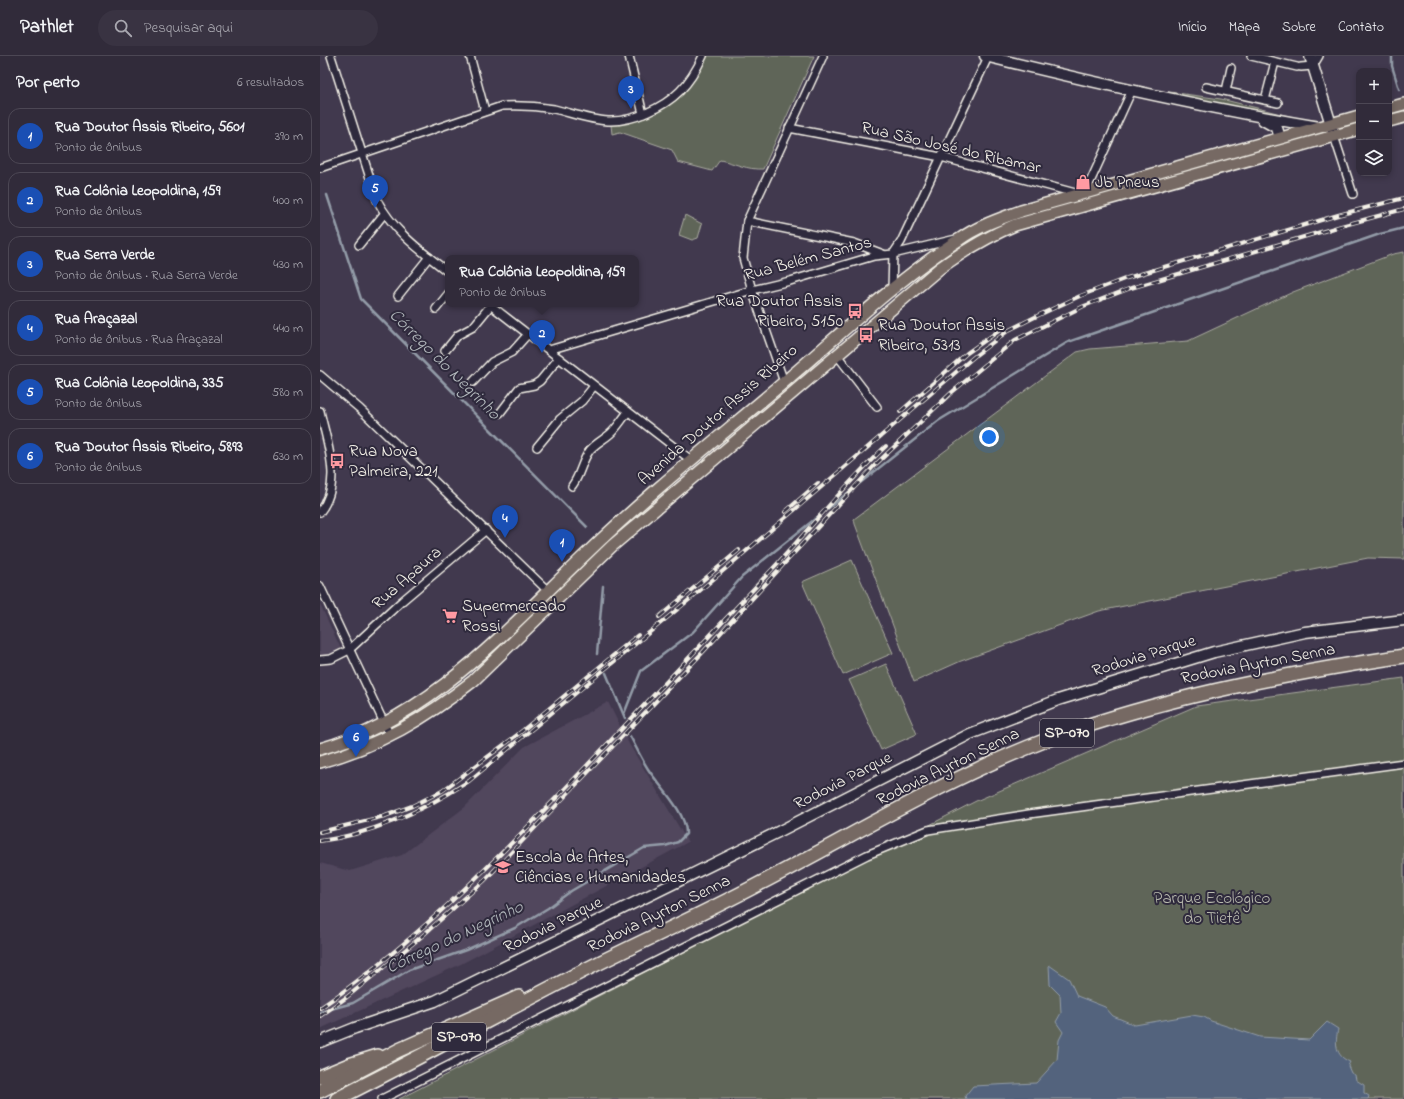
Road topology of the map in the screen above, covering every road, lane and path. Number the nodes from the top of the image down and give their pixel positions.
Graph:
1 (331, 56) edge
2 (470, 56) edge
3 (629, 56) edge
4 (703, 56) edge
5 (823, 56) edge
6 (986, 56) edge
7 (1251, 56) edge
8 (1319, 56) edge
9 (1312, 61) edge
10 (1275, 62) junction
11 (1231, 68) dead end
12 (1206, 87) dead end
13 (1132, 90) junction
14 (1226, 91) junction
15 (1265, 100) junction
16 (1278, 103) dead end
17 (1404, 104) edge
18 (1392, 107) edge
19 (485, 111) junction
20 (643, 114) junction
21 (1252, 116) junction
22 (1356, 117) edge
23 (1404, 117) edge
24 (1392, 120) edge
25 (1326, 126) junction
26 (789, 128) junction
27 (1356, 130) edge
28 (1334, 136) junction
29 (1280, 138) junction
30 (362, 153) junction
31 (941, 158) junction
32 (320, 168) edge
33 (1083, 194) junction
34 (1353, 194) dead end
35 (384, 214) junction
36 (747, 221) junction
37 (960, 238) junction
38 (359, 245) dead end
39 (884, 254) junction
40 (893, 254) junction
41 (429, 257) junction
42 (445, 270) edge
43 (892, 289) junction
44 (752, 290) junction
45 (398, 296) dead end
46 (445, 298) edge
47 (488, 307) edge
48 (493, 307) edge
49 (436, 309) dead end
50 (528, 334) junction
51 (549, 350) junction
52 (445, 351) dead end
53 (837, 355) junction
54 (559, 358) junction
55 (320, 375) edge
56 (473, 382) dead end
57 (784, 382) junction
58 (594, 386) junction
59 (877, 407) dead end
60 (320, 411) edge
61 (628, 412) junction
62 (500, 413) dead end
63 (537, 447) dead end
64 (691, 460) junction
65 (572, 486) dead end
66 (320, 512) edge
67 (486, 530) junction
68 (320, 586) edge
69 (548, 590) junction
70 (1404, 620) edge
71 (349, 650) junction
72 (1404, 656) edge
73 (320, 660) edge
74 (384, 723) junction
75 (390, 736) junction
76 (320, 750) edge
77 (320, 762) edge
78 (1404, 763) edge
79 (580, 973) junction
80 (320, 1042) edge
81 (399, 1050) junction
82 (323, 1073) edge
83 (320, 1091) edge
84 (337, 1099) edge
85 (382, 1099) edge

1 - 30 street
2 - 19 street
3 - 20 street
4 - 20 street
5 - 26 street
6 - 13 street
6 - 31 street
7 - 10 street
8 - 9 street
9 - 10 street
9 - 25 street
10 - 15 street
11 - 14 street
12 - 14 street
13 - 21 street
13 - 33 street
14 - 15 street
15 - 16 street
17 - 18 main road
19 - 20 street
19 - 30 street
21 - 25 street
21 - 29 street
22 - 25 main road, Avenida Doutor Assis Ribeiro
23 - 24 main road
25 - 28 street
25 - 29 main road, Avenida Doutor Assis Ribeiro
26 - 31 street, Rua São José do Ribamar
26 - 36 street
27 - 28 main road, Avenida Doutor Assis Ribeiro
28 - 34 street
28 - 53 main road, Avenida Doutor Assis Ribeiro
29 - 33 main road, Avenida Doutor Assis Ribeiro
30 - 32 street
30 - 35 street
31 - 33 street, Rua São José do Ribamar
31 - 40 street
33 - 37 main road, Avenida Doutor Assis Ribeiro
35 - 38 street
35 - 41 street
36 - 39 street
36 - 44 street
37 - 40 street, Rua Belém Santos
37 - 43 main road, Avenida Doutor Assis Ribeiro
39 - 40 street, Rua Belém Santos
39 - 44 street, Rua Belém Santos
40 - 43 street
41 - 42 street
41 - 45 street
43 - 57 main road, Avenida Doutor Assis Ribeiro
44 - 51 street, Rua Belém Santos
44 - 57 street
46 - 49 street
47 - 52 street
48 - 50 street
50 - 51 street
50 - 56 street
51 - 54 street
53 - 59 street
53 - 75 main road, Avenida Doutor Assis Ribeiro
54 - 58 street
54 - 62 street
55 - 67 street
57 - 64 main road, Avenida Doutor Assis Ribeiro
58 - 61 street
58 - 63 street
60 - 66 street
61 - 64 street
61 - 65 street
64 - 69 main road, Avenida Doutor Assis Ribeiro
67 - 69 street
67 - 71 street, Rua Apaura
68 - 71 street
69 - 74 main road, Avenida Doutor Assis Ribeiro
70 - 80 street, Rodovia Parque
71 - 73 street, Rua Apaura
71 - 74 street
72 - 79 highway, Rodovia Ayrton Senna / SP-070
74 - 75 street
74 - 76 main road, Avenida Doutor Assis Ribeiro
75 - 77 main road, Avenida Doutor Assis Ribeiro
78 - 85 street
79 - 81 highway, Rodovia Ayrton Senna / SP-070
79 - 84 highway, Rodovia Ayrton Senna / SP-070
81 - 82 highway
81 - 83 highway, Rodovia Ayrton Senna / SP-070

